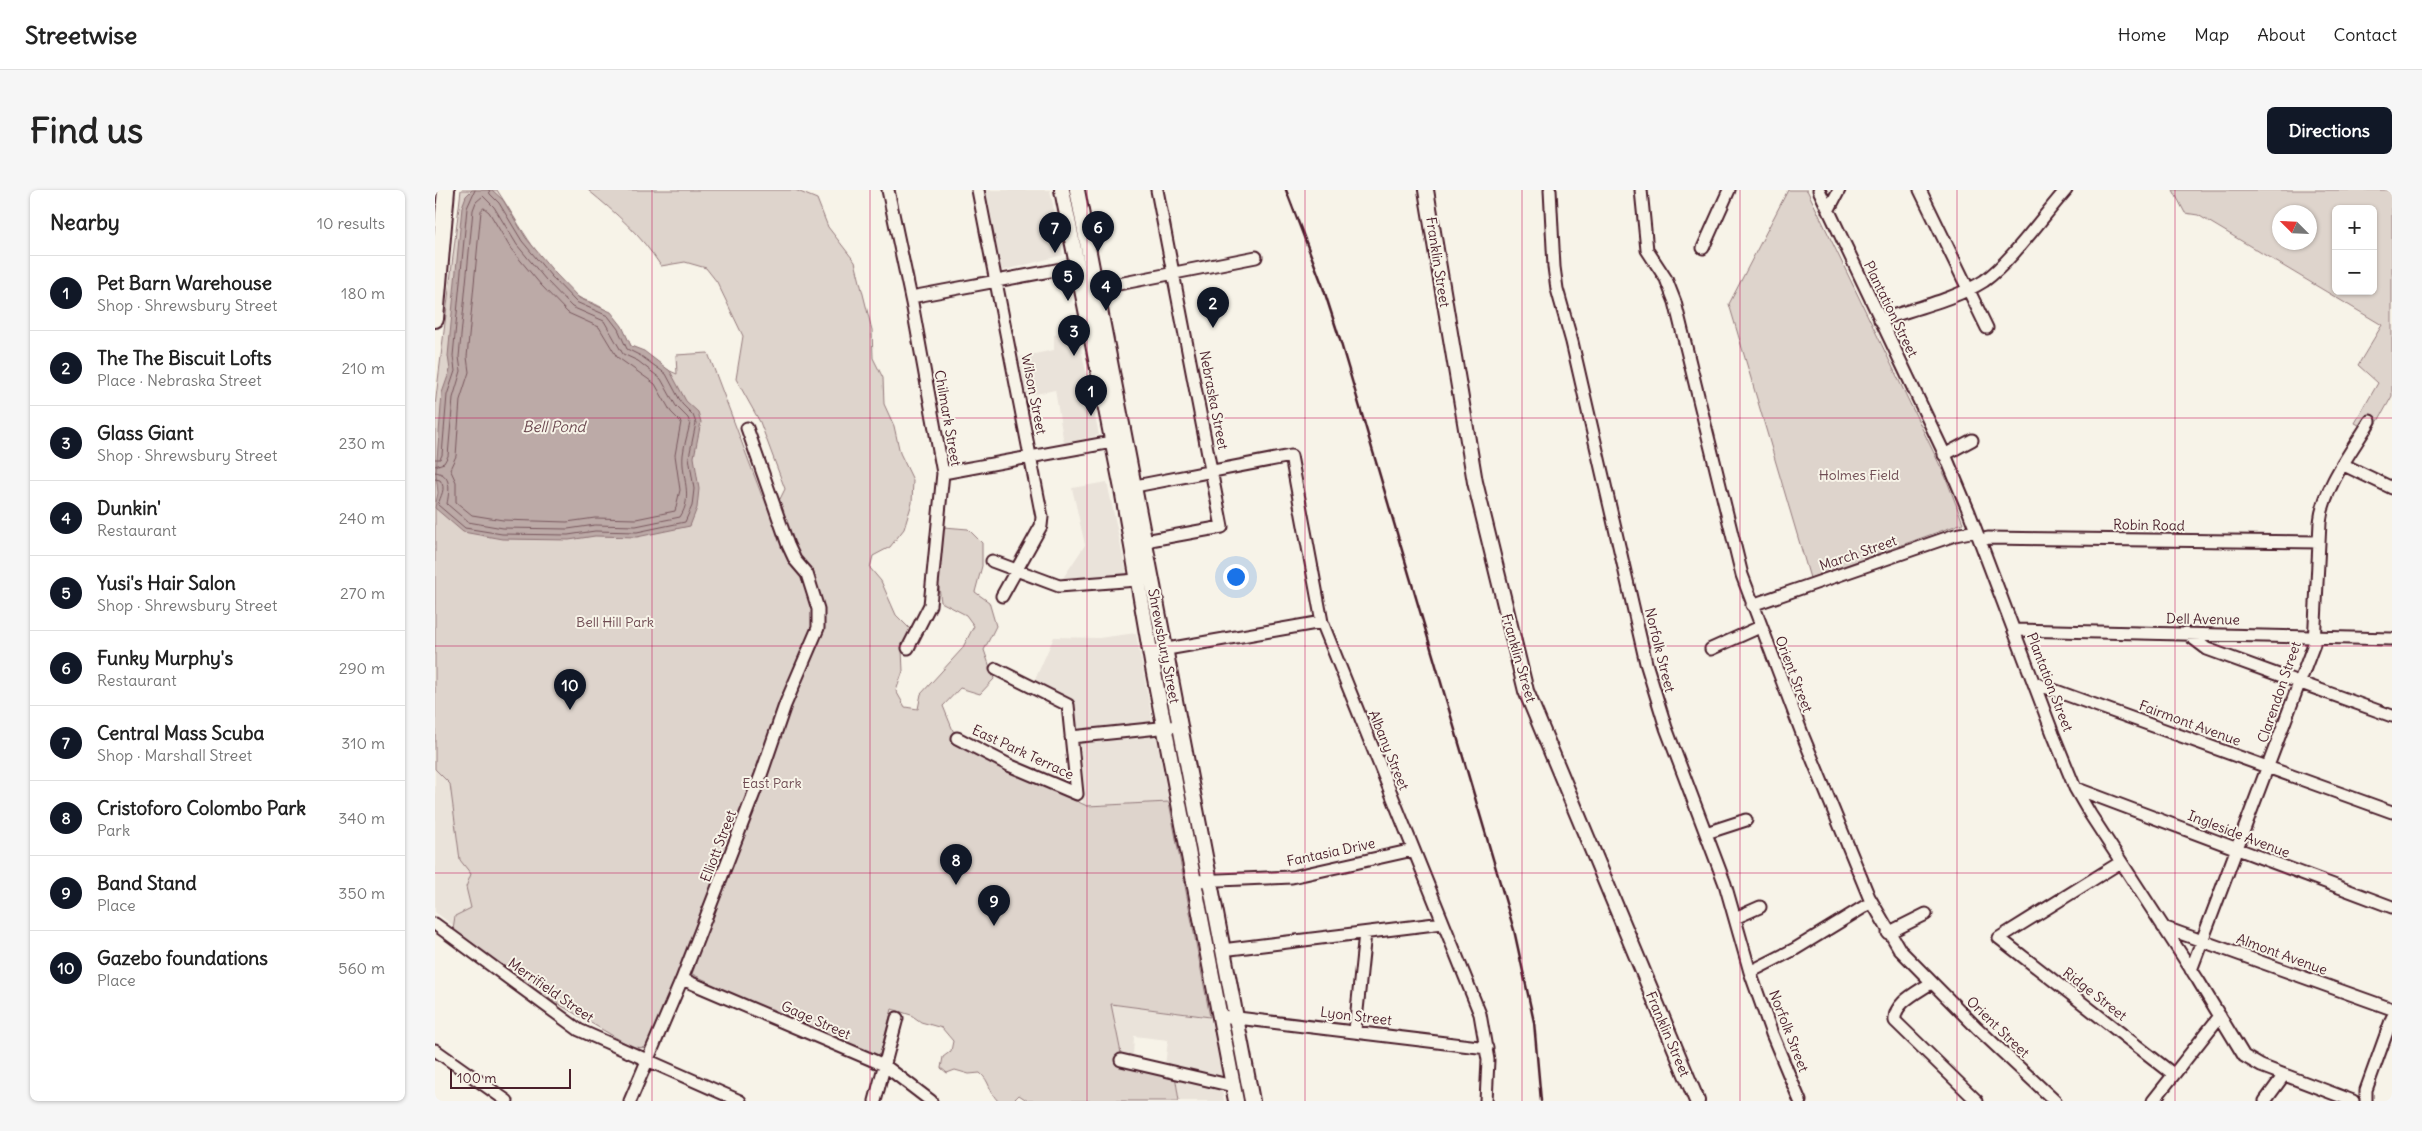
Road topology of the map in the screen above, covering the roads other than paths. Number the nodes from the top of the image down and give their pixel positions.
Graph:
1 (446, 190) edge
2 (888, 190) edge
3 (977, 190) edge
4 (1062, 190) edge
5 (1077, 190) edge
6 (1157, 190) edge
7 (1426, 190) edge
8 (1551, 190) edge
9 (1641, 190) edge
10 (1729, 190) edge
11 (1819, 190) edge
12 (1839, 190) edge
13 (2066, 190) edge
14 (1923, 192) edge
15 (1828, 211) junction
16 (1703, 248) dead end
17 (1256, 257) dead end
18 (1077, 266) junction
19 (1174, 273) junction
20 (995, 280) junction
21 (1090, 290) junction
22 (1968, 290) junction
23 (911, 297) junction
24 (435, 319) edge
25 (1880, 320) junction
26 (1987, 328) dead end
27 (2370, 421) dead end
28 (747, 428) dead end
29 (1972, 440) dead end
30 (1112, 442) junction
31 (1945, 455) junction
32 (1032, 457) junction
33 (2344, 465) junction
34 (1212, 471) junction
35 (943, 473) junction
36 (1128, 488) junction
37 (2392, 488) edge
38 (1978, 536) junction
39 (1145, 541) junction
40 (2319, 542) junction
41 (992, 561) dead end
42 (1017, 569) junction
43 (1137, 580) junction
44 (1002, 596) dead end
45 (1752, 605) junction
46 (1322, 622) junction
47 (1760, 627) junction
48 (2014, 630) junction
49 (2186, 633) junction
50 (2313, 637) junction
51 (2392, 639) edge
52 (908, 648) dead end
53 (1711, 649) dead end
54 (1157, 651) junction
55 (996, 669) dead end
56 (2300, 682) junction
57 (2034, 683) junction
58 (2392, 716) edge
59 (1179, 726) junction
60 (1165, 729) junction
61 (1071, 737) junction
62 (957, 738) dead end
63 (2268, 768) junction
64 (2075, 788) junction
65 (2392, 812) edge
66 (1746, 820) dead end
67 (1706, 833) junction
68 (1413, 850) junction
69 (2237, 850) junction
70 (2121, 862) junction
71 (1202, 881) junction
72 (1872, 902) junction
73 (1760, 907) dead end
74 (2392, 908) edge
75 (1926, 914) dead end
76 (1735, 918) junction
77 (435, 924) edge
78 (1443, 924) junction
79 (2163, 927) junction
80 (1365, 933) junction
81 (1888, 933) junction
82 (2202, 941) junction
83 (1222, 950) junction
84 (2191, 970) junction
85 (1750, 972) junction
86 (682, 979) junction
87 (1931, 983) junction
88 (2392, 1009) edge
89 (1221, 1016) junction
90 (2219, 1016) junction
91 (1235, 1017) junction
92 (897, 1018) dead end
93 (2392, 1018) edge
94 (1355, 1030) junction
95 (1487, 1048) junction
96 (436, 1053) edge
97 (1121, 1060) dead end
98 (648, 1061) junction
99 (884, 1065) junction
100 (2173, 1074) junction
101 (2284, 1075) junction
102 (1233, 1086) junction
103 (507, 1101) edge
104 (630, 1101) edge
105 (740, 1101) edge
106 (875, 1101) edge
107 (931, 1101) edge
108 (1236, 1101) edge
109 (1252, 1101) edge
110 (1486, 1101) edge
111 (1697, 1101) edge
112 (1800, 1101) edge
113 (1977, 1101) edge
114 (2055, 1101) edge
115 (2153, 1101) edge
116 (2265, 1101) edge
117 (2353, 1101) edge
118 (2366, 1101) edge

1 - 24 highway
2 - 23 street, Chilmark Street
3 - 20 street, Wilson Street
4 - 18 main road, Shrewsbury Street
5 - 21 main road, Shrewsbury Street
6 - 19 street, Nebraska Street
7 - 111 main road, Franklin Street
8 - 67 street, Norfolk Street
9 - 45 street, Orient Street
10 - 16 street
11 - 15 street, Plantation Street
12 - 15 street
13 - 22 street
14 - 22 street
15 - 25 street, Plantation Street
17 - 19 street
18 - 20 street
18 - 21 main road, Shrewsbury Street
19 - 21 street
19 - 34 street, Nebraska Street
20 - 23 street
20 - 32 street, Wilson Street
21 - 30 main road, Shrewsbury Street
21 - 36 main road, Shrewsbury Street
22 - 25 street
22 - 26 street
23 - 35 street, Chilmark Street
25 - 31 street, Plantation Street
27 - 33 street, Clarendon Street
28 - 86 street, Elliott Street
29 - 31 street
30 - 32 street
30 - 36 main road, Shrewsbury Street
31 - 38 street, Plantation Street
32 - 35 street
32 - 42 street, Wilson Street
33 - 37 street
33 - 40 street, Clarendon Street
34 - 36 street
34 - 39 street, Nebraska Street
34 - 46 street, Albany Street
35 - 52 street, Chilmark Street
36 - 39 main road, Shrewsbury Street
36 - 43 main road, Shrewsbury Street
38 - 40 street, Robin Road
38 - 45 street, March Street
38 - 48 street, Plantation Street
39 - 54 main road, Shrewsbury Street
40 - 50 street, Clarendon Street
41 - 42 street
42 - 43 street
42 - 44 street, Wilson Street
43 - 54 main road, Shrewsbury Street
45 - 47 street, Orient Street
46 - 54 street
46 - 68 street, Albany Street
47 - 53 street
47 - 72 street, Orient Street
48 - 49 street, Dell Avenue
48 - 57 street, Plantation Street
49 - 50 street, Dell Avenue
49 - 56 street
50 - 51 street, Dell Avenue
50 - 56 street, Clarendon Street
54 - 59 main road, Shrewsbury Street
54 - 60 main road, Shrewsbury Street
55 - 61 street
56 - 58 street
56 - 63 street, Clarendon Street
57 - 63 street, Fairmont Avenue
57 - 64 street, Plantation Street
59 - 60 street
59 - 71 main road, Shrewsbury Street
60 - 61 street
60 - 71 main road, Shrewsbury Street
61 - 62 street, East Park Terrace
63 - 65 street, Fairmont Avenue
63 - 69 street, Clarendon Street
64 - 69 street, Ingleside Avenue
64 - 70 street, Plantation Street
66 - 67 street
67 - 76 street, Norfolk Street
68 - 71 street, Fantasia Drive
68 - 78 street, Albany Street
69 - 74 street, Ingleside Avenue
69 - 82 street, Clarendon Street
70 - 79 street, Plantation Street
70 - 100 street, Ridge Street
71 - 83 main road, Shrewsbury Street
71 - 89 main road, Shrewsbury Street
72 - 81 street, Orient Street
72 - 85 street
73 - 76 street
75 - 81 street
76 - 85 street, Norfolk Street
77 - 98 street, Merrifield Street
78 - 80 street
78 - 95 street, Albany Street
79 - 82 street, Almont Avenue
79 - 84 street, Plantation Street
80 - 83 street
80 - 94 street
81 - 87 street, Orient Street
82 - 84 street, Clarendon Street
82 - 88 street, Almont Avenue
83 - 91 main road, Shrewsbury Street
84 - 90 street, Plantation Street
85 - 112 street, Norfolk Street
86 - 98 street, Elliott Street
86 - 99 street, Gage Street
87 - 113 street
87 - 114 street, Orient Street
89 - 91 street, Lyon Street
89 - 102 main road, Shrewsbury Street
90 - 100 street
90 - 101 street, Plantation Street
91 - 94 street, Lyon Street
91 - 109 main road, Shrewsbury Street
92 - 99 street
93 - 118 street
94 - 95 street, Lyon Street
95 - 110 street, Albany Street
96 - 103 street
97 - 102 street
98 - 104 street, Elliott Street
98 - 105 street, Merrifield Street
99 - 106 street
99 - 107 street, Gage Street
100 - 115 street
101 - 116 street
101 - 117 street, Plantation Street
102 - 108 main road, Shrewsbury Street

